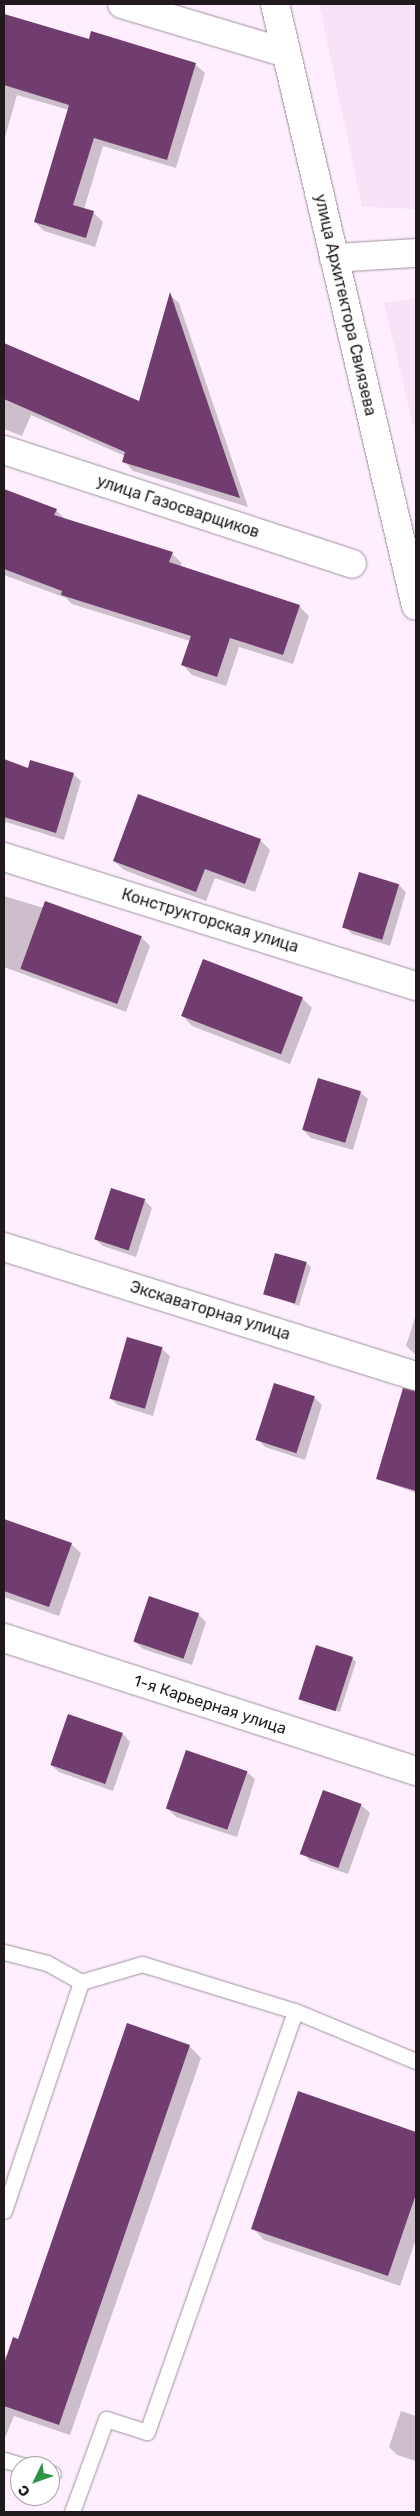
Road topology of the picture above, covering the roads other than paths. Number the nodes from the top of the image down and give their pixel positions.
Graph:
1 (122, 4) edge
2 (275, 4) edge
3 (286, 52) junction
4 (416, 253) edge
5 (334, 258) junction
6 (4, 450) edge
7 (408, 532) edge
8 (352, 564) dead end
9 (416, 606) edge
10 (4, 857) edge
11 (416, 986) edge
12 (4, 1246) edge
13 (416, 1376) edge
14 (4, 1638) edge
15 (416, 1771) edge
16 (4, 1952) edge
17 (81, 1982) junction
18 (295, 2011) junction
19 (416, 2061) edge
20 (4, 2211) edge
21 (72, 2512) edge

1 - 3 street
2 - 3 street, улица Архитектора Свиязева
3 - 5 street, улица Архитектора Свиязева
4 - 5 street
5 - 7 street, улица Архитектора Свиязева
6 - 8 street, улица Газосварщиков
7 - 9 street, улица Архитектора Свиязева
10 - 11 street, Конструкторская улица
12 - 13 street, Экскаваторная улица
14 - 15 street, 1-я Карьерная улица
16 - 17 lane
17 - 18 lane
17 - 20 lane
18 - 19 lane
18 - 21 lane

